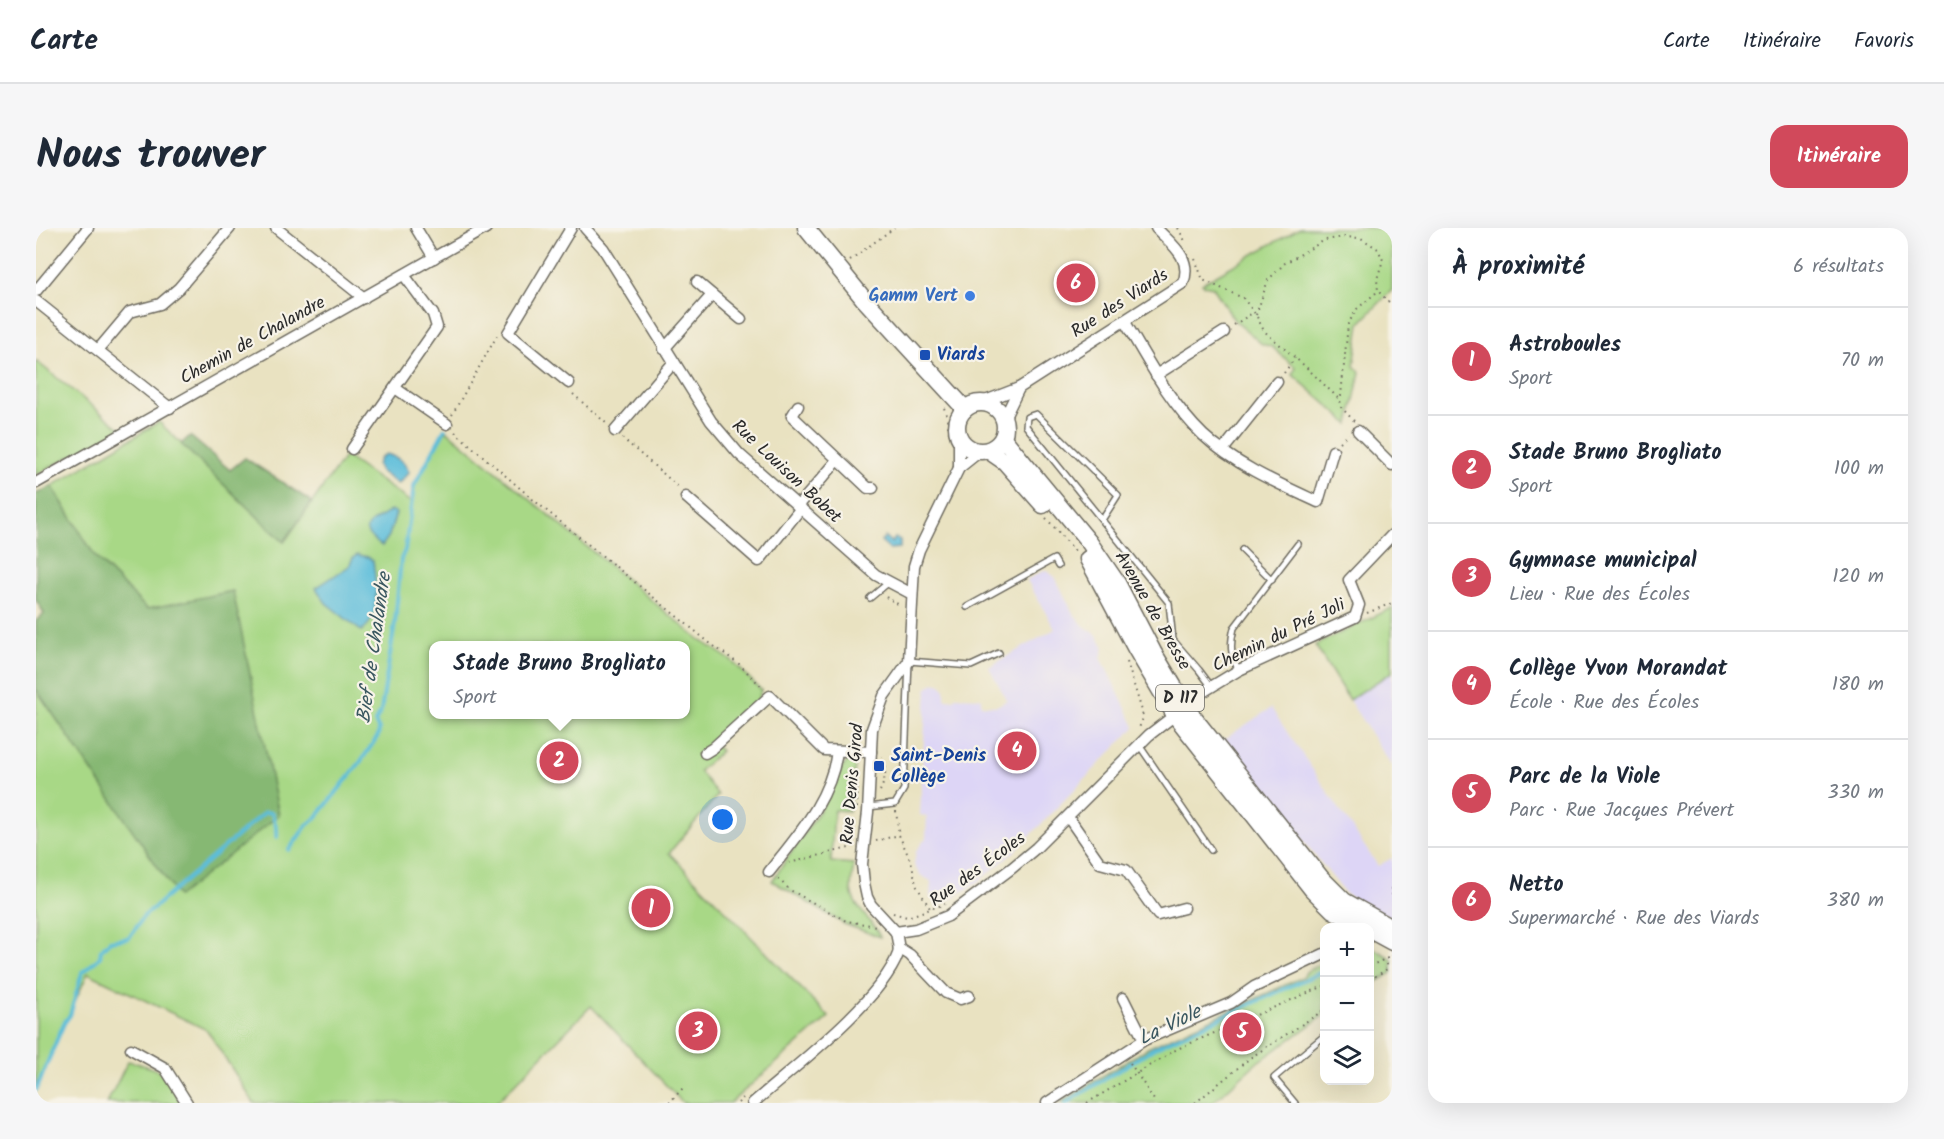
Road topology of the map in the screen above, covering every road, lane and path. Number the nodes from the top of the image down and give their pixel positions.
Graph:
1 (88, 228) edge
2 (230, 228) edge
3 (276, 228) edge
4 (416, 228) edge
5 (486, 228) edge
6 (571, 228) edge
7 (585, 228) edge
8 (806, 228) edge
9 (894, 228) edge
10 (1156, 228) edge
11 (1178, 228) edge
12 (1188, 247) dead end
13 (1194, 257) dead end
14 (434, 258) junction
15 (837, 267) junction
16 (404, 275) junction
17 (697, 282) dead end
18 (36, 291) edge
19 (1378, 291) junction
20 (712, 295) junction
21 (364, 298) junction
22 (36, 301) edge
23 (1392, 305) edge
24 (1255, 314) junction
25 (741, 320) dead end
26 (1125, 322) junction
27 (1224, 332) joint
28 (508, 333) junction
29 (664, 349) junction
30 (98, 350) junction
31 (1295, 358) junction
32 (674, 362) junction
33 (1156, 375) junction
34 (1277, 382) joint
35 (569, 383) joint
36 (395, 388) junction
37 (1019, 388) junction
38 (1341, 401) junction
39 (798, 406) dead end
40 (973, 406) junction
41 (170, 408) junction
42 (1004, 419) junction
43 (447, 424) junction
44 (615, 431) junction
45 (1358, 431) junction
46 (1003, 438) junction
47 (959, 439) junction
48 (352, 449) dead end
49 (1223, 450) junction
50 (984, 451) junction
51 (1333, 451) joint
52 (838, 460) junction
53 (1392, 465) edge
54 (959, 468) junction
55 (36, 483) edge
56 (873, 488) dead end
57 (686, 496) joint
58 (799, 507) junction
59 (1045, 517) dead end
60 (1102, 520) junction
61 (1392, 535) edge
62 (1298, 544) dead end
63 (1242, 550) dead end
64 (1080, 560) dead end
65 (1058, 566) dead end
66 (1272, 580) junction
67 (888, 583) junction
68 (912, 594) junction
69 (870, 598) dead end
70 (1392, 603) edge
71 (967, 608) dead end
72 (1355, 617) junction
73 (1136, 649) junction
74 (999, 653) dead end
75 (909, 661) junction
76 (1239, 670) junction
77 (1211, 687) junction
78 (770, 696) junction
79 (1179, 709) junction
80 (1135, 734) dead end
81 (1139, 745) junction
82 (837, 751) junction
83 (871, 752) junction
84 (705, 753) dead end
85 (895, 804) junction
86 (868, 807) junction
87 (1068, 817) junction
88 (899, 835) junction
89 (864, 844) junction
90 (1210, 850) dead end
91 (769, 872) junction
92 (1392, 888) edge
93 (1392, 895) edge
94 (945, 904) dead end
95 (1184, 908) dead end
96 (930, 910) junction
97 (891, 912) dead end
98 (940, 920) junction
99 (1366, 923) edge
100 (1374, 927) edge
101 (1392, 928) edge
102 (1374, 930) edge
103 (881, 931) dead end
104 (896, 932) junction
105 (1392, 942) edge
106 (898, 948) junction
107 (1320, 956) edge
108 (1392, 956) edge
109 (1387, 958) junction
110 (1374, 964) edge
111 (1374, 977) edge
112 (1320, 988) edge
113 (969, 996) dead end
114 (1123, 998) dead end
115 (1320, 1013) edge
116 (1320, 1039) edge
117 (1144, 1040) junction
118 (131, 1049) dead end
119 (1132, 1067) dead end
120 (1136, 1073) junction
121 (683, 1088) dead end
122 (1392, 1097) edge
123 (751, 1098) edge
124 (187, 1103) edge
125 (669, 1103) edge
126 (738, 1103) edge
127 (1047, 1103) edge
128 (1087, 1103) edge
129 (1156, 1103) edge
130 (1195, 1103) edge
131 (1295, 1103) edge
132 (1387, 1103) edge

1 - 18 street
2 - 30 street
3 - 21 street
4 - 14 street
5 - 14 street, Chemin de Chalandre
6 - 28 street
7 - 29 street, Rue Louison Bobet
8 - 15 main road
9 - 15 path
10 - 26 street, Rue des Viards
11 - 12 path
13 - 24 path
14 - 16 street, Chemin de Chalandre
15 - 40 main road
16 - 21 street, Chemin de Chalandre
16 - 36 street
17 - 20 street
19 - 23 path
19 - 24 path
19 - 38 path
20 - 25 street
20 - 29 street
21 - 41 street, Chemin de Chalandre
22 - 30 street
24 - 27 path
24 - 31 path
26 - 33 street
26 - 37 street, Rue des Viards
27 - 33 street
28 - 35 street
28 - 43 path
29 - 32 street, Rue Louison Bobet
30 - 41 street
31 - 34 path
31 - 38 path
32 - 44 street
32 - 58 street, Rue Louison Bobet
33 - 49 street
34 - 49 street
35 - 44 path
36 - 43 street
36 - 48 street
37 - 40 street, Rue des Viards
37 - 42 street
38 - 45 path
39 - 52 street
40 - 42 main road
40 - 47 main road
41 - 55 street, Chemin de Chalandre
42 - 46 main road
43 - 78 path
44 - 57 path
45 - 51 path
45 - 53 street
46 - 50 main road
46 - 79 main road, Avenue de Bresse / D 117
47 - 50 main road
47 - 54 street
49 - 51 street
50 - 54 street
50 - 73 main road, Avenue de Bresse / D 117
52 - 56 street
52 - 58 street
54 - 68 street
57 - 58 street
58 - 67 street, Rue Louison Bobet
59 - 64 path
60 - 60 lane
60 - 77 lane
61 - 72 street
62 - 66 lane
63 - 66 lane
65 - 71 lane
66 - 76 lane
67 - 68 street, Rue Louison Bobet
67 - 69 lane
68 - 75 street
70 - 72 path, Chemin du Pré Joli
72 - 76 street, Chemin du Pré Joli
73 - 79 main road, Avenue de Bresse / D 117
73 - 80 path
74 - 75 lane
75 - 83 street, Rue Denis Girod
75 - 85 lane
76 - 77 street, Chemin du Pré Joli
77 - 79 street, Chemin du Pré Joli
78 - 82 street
78 - 84 street
79 - 81 street, Rue des Écoles
79 - 99 main road, Avenue de Bresse / D 117
81 - 87 street, Rue des Écoles
81 - 90 lane
82 - 83 street
82 - 91 street
83 - 86 street, Rue Denis Girod
85 - 86 lane
85 - 88 path
86 - 89 street, Rue Denis Girod
87 - 95 street
87 - 98 street, Rue des Écoles
88 - 89 path
88 - 96 path
89 - 91 path
89 - 104 street, Rue Denis Girod
91 - 103 path
92 - 93 path
94 - 96 path
96 - 97 path
96 - 98 path
98 - 104 street, Rue des Écoles
100 - 101 main road, Avenue de Bresse / D 117
102 - 105 main road, Avenue de Bresse / D 117
104 - 106 street
106 - 113 street
106 - 123 street
107 - 117 street
108 - 109 path
109 - 110 path
109 - 111 path
112 - 120 path
114 - 117 street
115 - 130 path
116 - 131 lane
117 - 127 street
118 - 124 street
119 - 120 path
120 - 128 path
120 - 129 path
121 - 125 path
122 - 132 path
123 - 126 path

